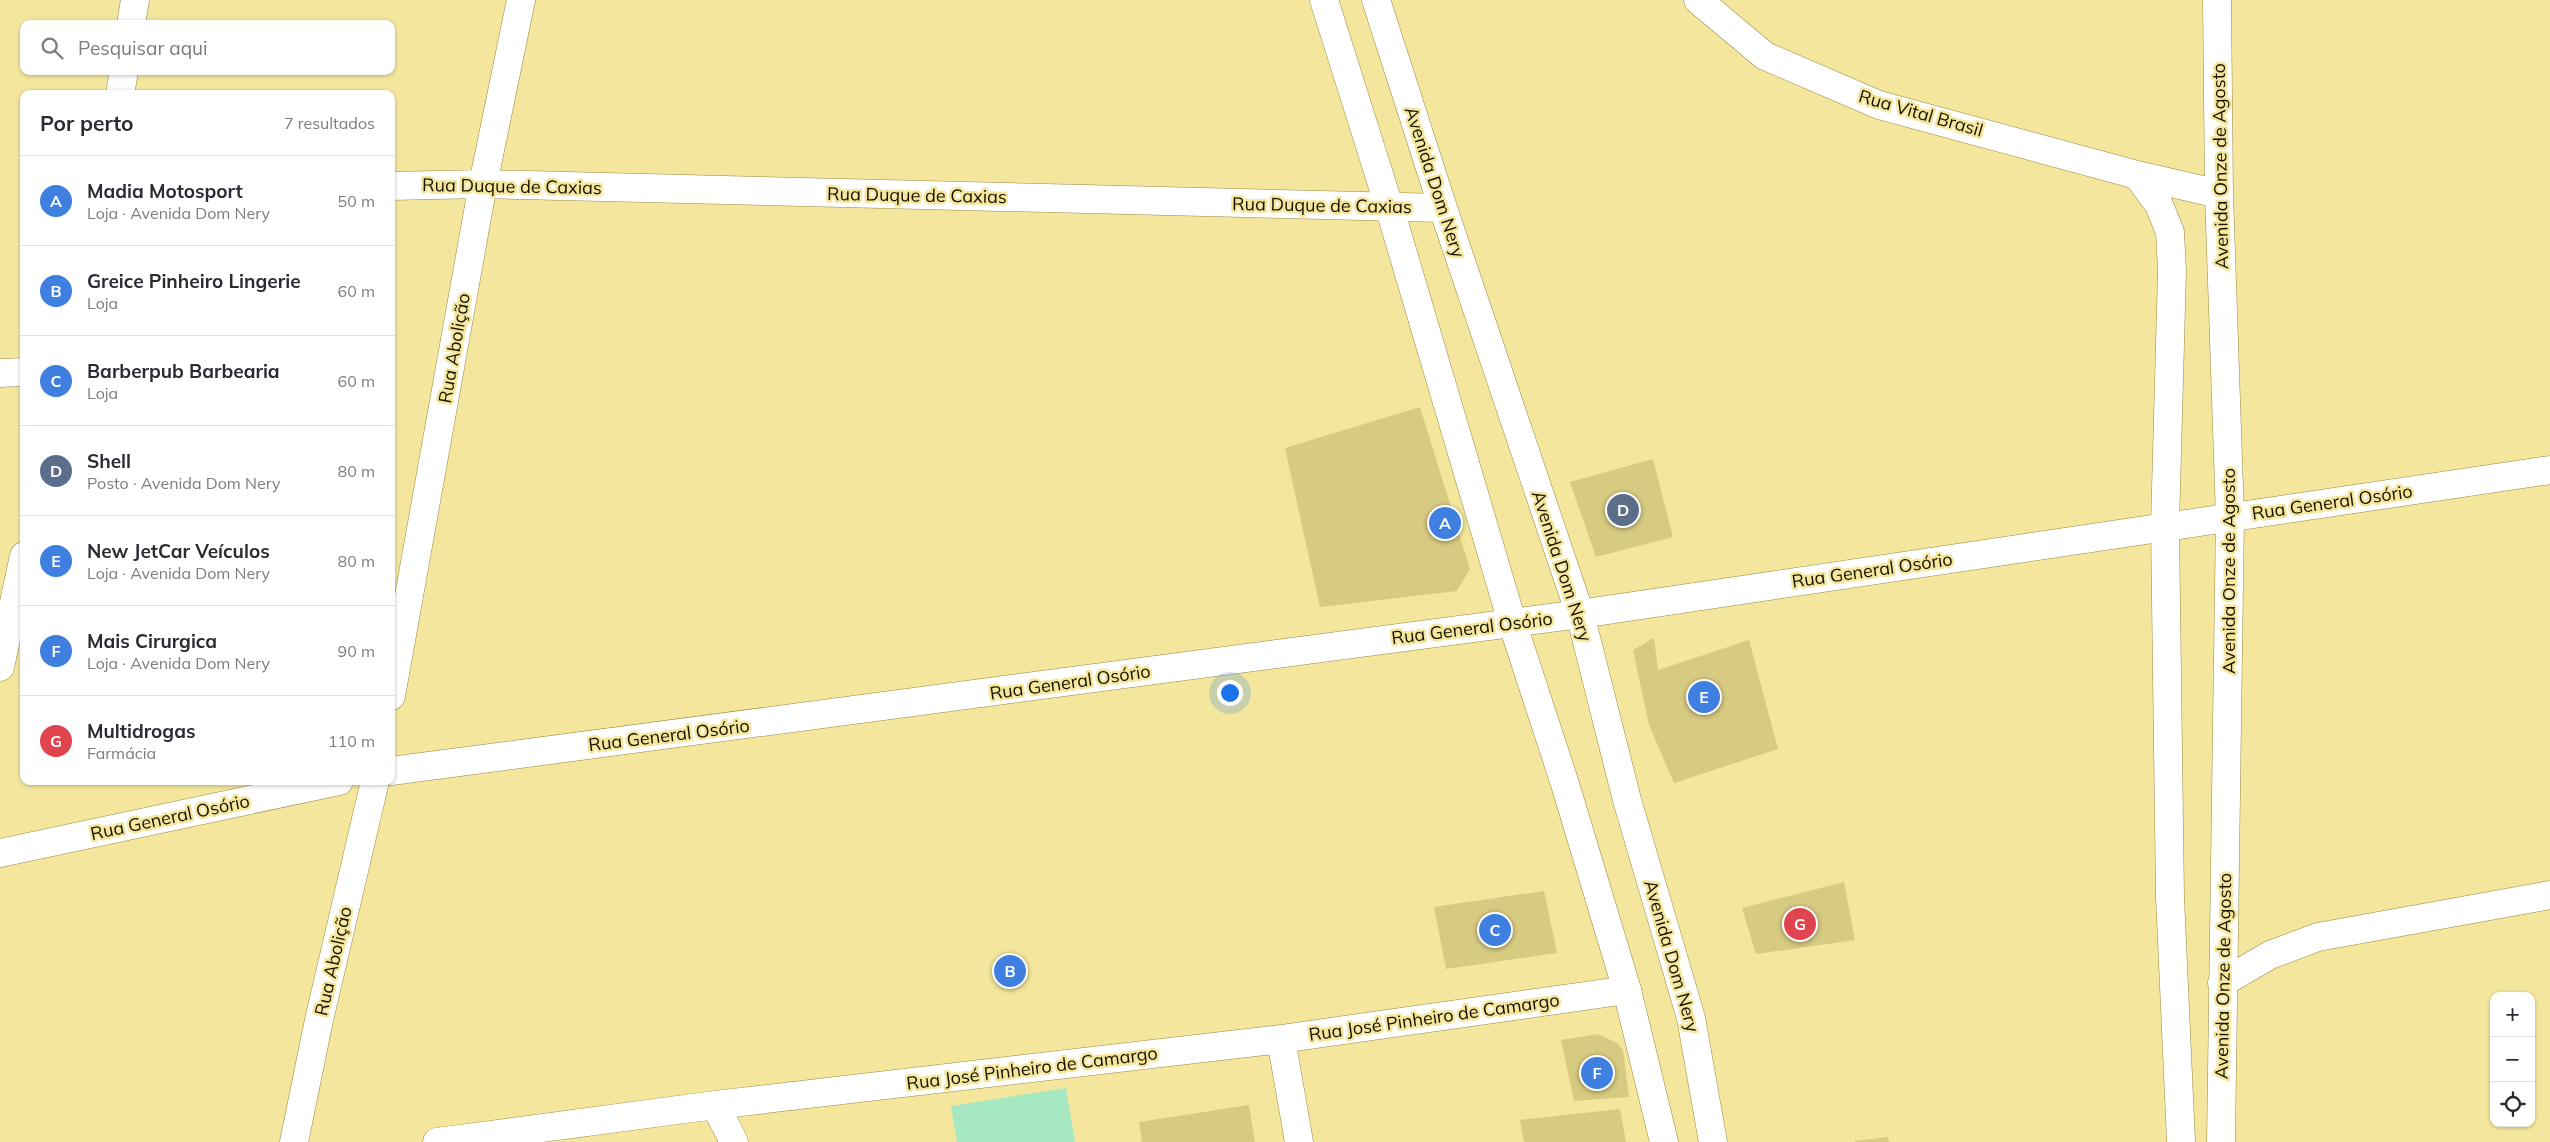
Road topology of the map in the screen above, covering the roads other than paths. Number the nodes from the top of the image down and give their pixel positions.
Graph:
1 (135, 0) edge
2 (521, 0) edge
3 (1324, 0) edge
4 (1376, 0) edge
5 (1698, 0) edge
6 (2217, 0) edge
7 (132, 20) edge
8 (123, 75) edge
9 (121, 90) edge
10 (2137, 175) junction
11 (483, 184) junction
12 (395, 186) edge
13 (2219, 194) junction
14 (1389, 206) junction
15 (1443, 208) junction
16 (20, 372) edge
17 (0, 373) edge
18 (2550, 470) edge
19 (2230, 517) junction
20 (2165, 526) junction
21 (20, 574) edge
22 (1580, 614) junction
23 (1512, 622) junction
24 (0, 667) edge
25 (395, 674) edge
26 (395, 771) edge
27 (320, 785) edge
28 (375, 785) edge
29 (0, 852) edge
30 (2550, 894) edge
31 (2222, 983) junction
32 (1626, 990) junction
33 (1281, 1039) junction
34 (715, 1104) junction
35 (294, 1142) edge
36 (437, 1142) edge
37 (734, 1142) edge
38 (1299, 1142) edge
39 (1664, 1142) edge
40 (1713, 1142) edge
41 (2181, 1142) edge
42 (2221, 1142) edge

1 - 7 street
2 - 11 street, Rua Abolição
3 - 14 street
4 - 15 street, Avenida Dom Nery
5 - 10 street, Rua Vital Brasil
6 - 13 street, Avenida Onze de Agosto
8 - 9 street
10 - 13 street, Rua Vital Brasil
10 - 20 street
11 - 12 street, Rua Duque de Caxias
11 - 14 street, Rua Duque de Caxias
11 - 25 street, Rua Abolição
13 - 19 street, Avenida Onze de Agosto
14 - 15 street, Rua Duque de Caxias
14 - 23 street
15 - 22 street, Avenida Dom Nery
16 - 17 street
18 - 19 street, Rua General Osório
19 - 20 street, Rua General Osório
19 - 31 street, Avenida Onze de Agosto
20 - 22 street, Rua General Osório
20 - 41 street
21 - 24 street
22 - 23 street, Rua General Osório
22 - 40 street, Avenida Dom Nery
23 - 26 street, Rua General Osório
23 - 32 street
27 - 29 street, Rua General Osório
28 - 35 street, Rua Abolição
30 - 31 street
31 - 42 street, Avenida Onze de Agosto
32 - 33 street, Rua José Pinheiro de Camargo
32 - 39 street
33 - 34 street, Rua José Pinheiro de Camargo
33 - 38 street
34 - 36 street, Rua José Pinheiro de Camargo
34 - 37 street

